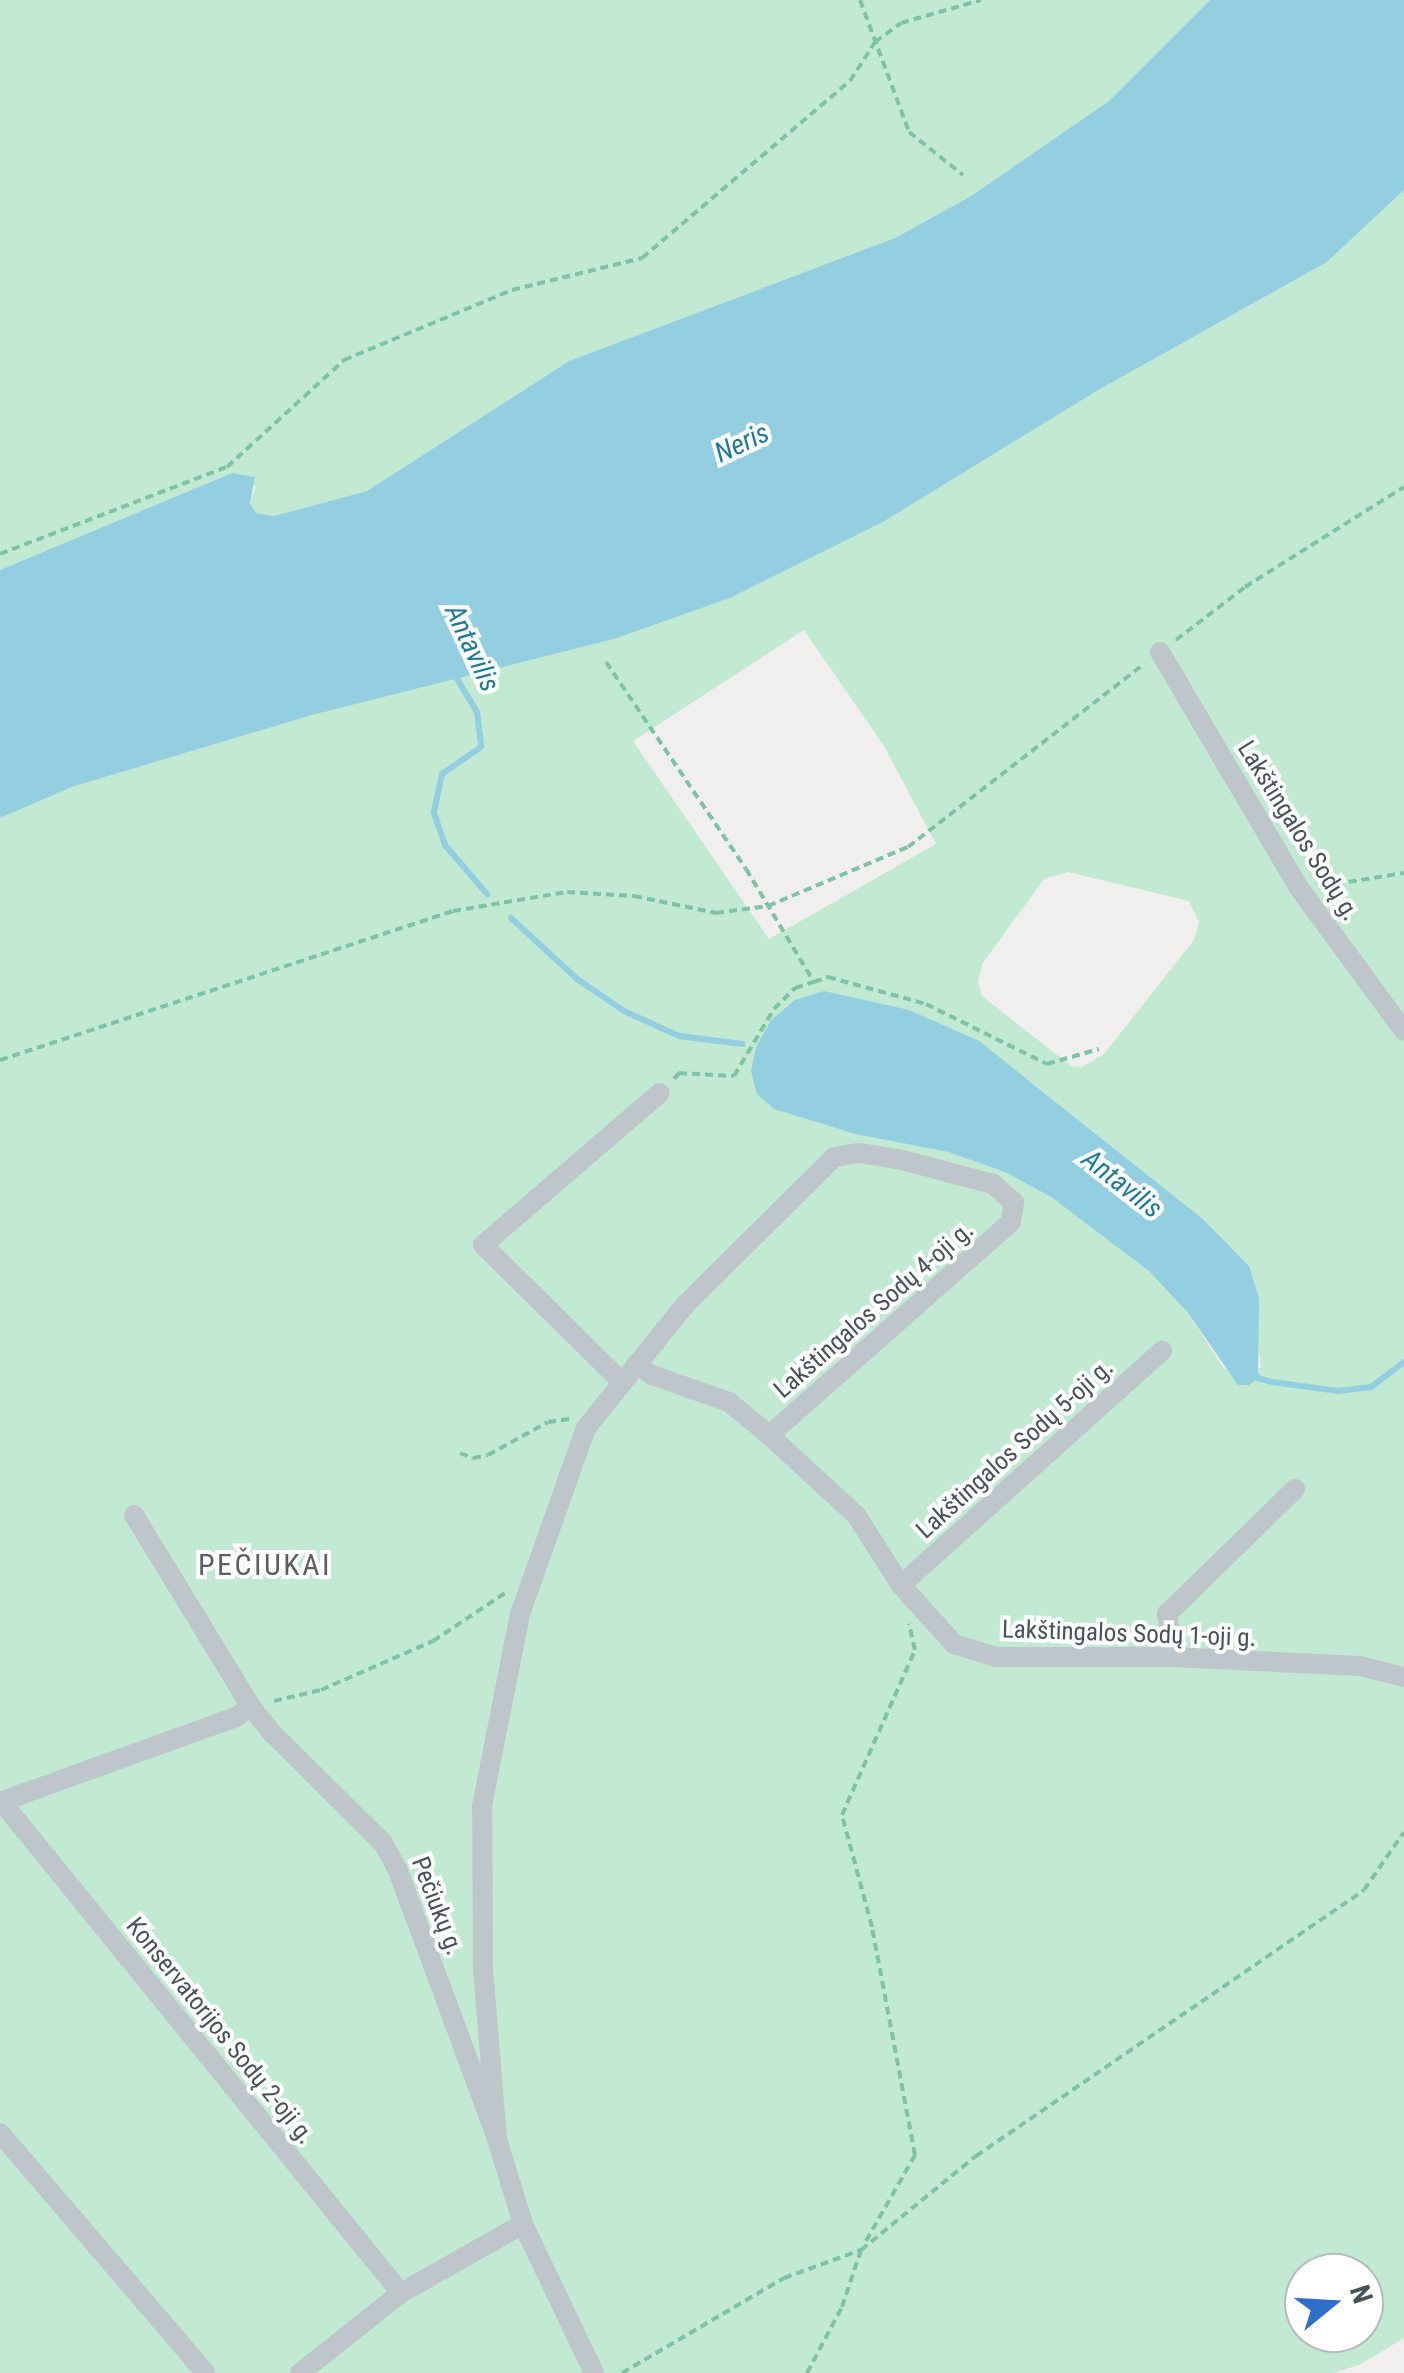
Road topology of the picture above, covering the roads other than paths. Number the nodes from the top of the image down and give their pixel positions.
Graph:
1 (1160, 652) road end
2 (1404, 1031) edge
3 (660, 1093) road end
4 (1162, 1351) dead end
5 (636, 1364) junction
6 (622, 1382) junction
7 (769, 1435) junction
8 (1295, 1488) dead end
9 (134, 1515) dead end
10 (901, 1585) junction
11 (1174, 1656) junction
12 (1404, 1677) edge
13 (252, 1707) junction
14 (0, 1801) edge
15 (0, 2133) edge
16 (497, 2139) junction
17 (523, 2224) junction
18 (402, 2293) junction
19 (206, 2373) edge
20 (300, 2373) edge
21 (594, 2373) edge

1 - 2 street, Lakštingalos Sodų g.
3 - 6 street
4 - 10 street, Lakštingalos Sodų 5-oji g.
5 - 6 street
5 - 7 street, Lakštingalos Sodų 1-oji g.
5 - 7 street, Lakštingalos Sodų 4-oji g.
6 - 16 street
7 - 10 street, Lakštingalos Sodų 1-oji g.
8 - 11 street
9 - 13 street, Pečiukų g.
10 - 11 street, Lakštingalos Sodų 1-oji g.
11 - 12 street, Lakštingalos Sodų 1-oji g.
13 - 14 street
13 - 16 street, Pečiukų g.
14 - 18 street, Konservatorijos Sodų 2-oji g.
15 - 19 street
16 - 17 street, Pečiukų g.
17 - 18 street
17 - 21 street, Pečiukų g.
18 - 20 street

